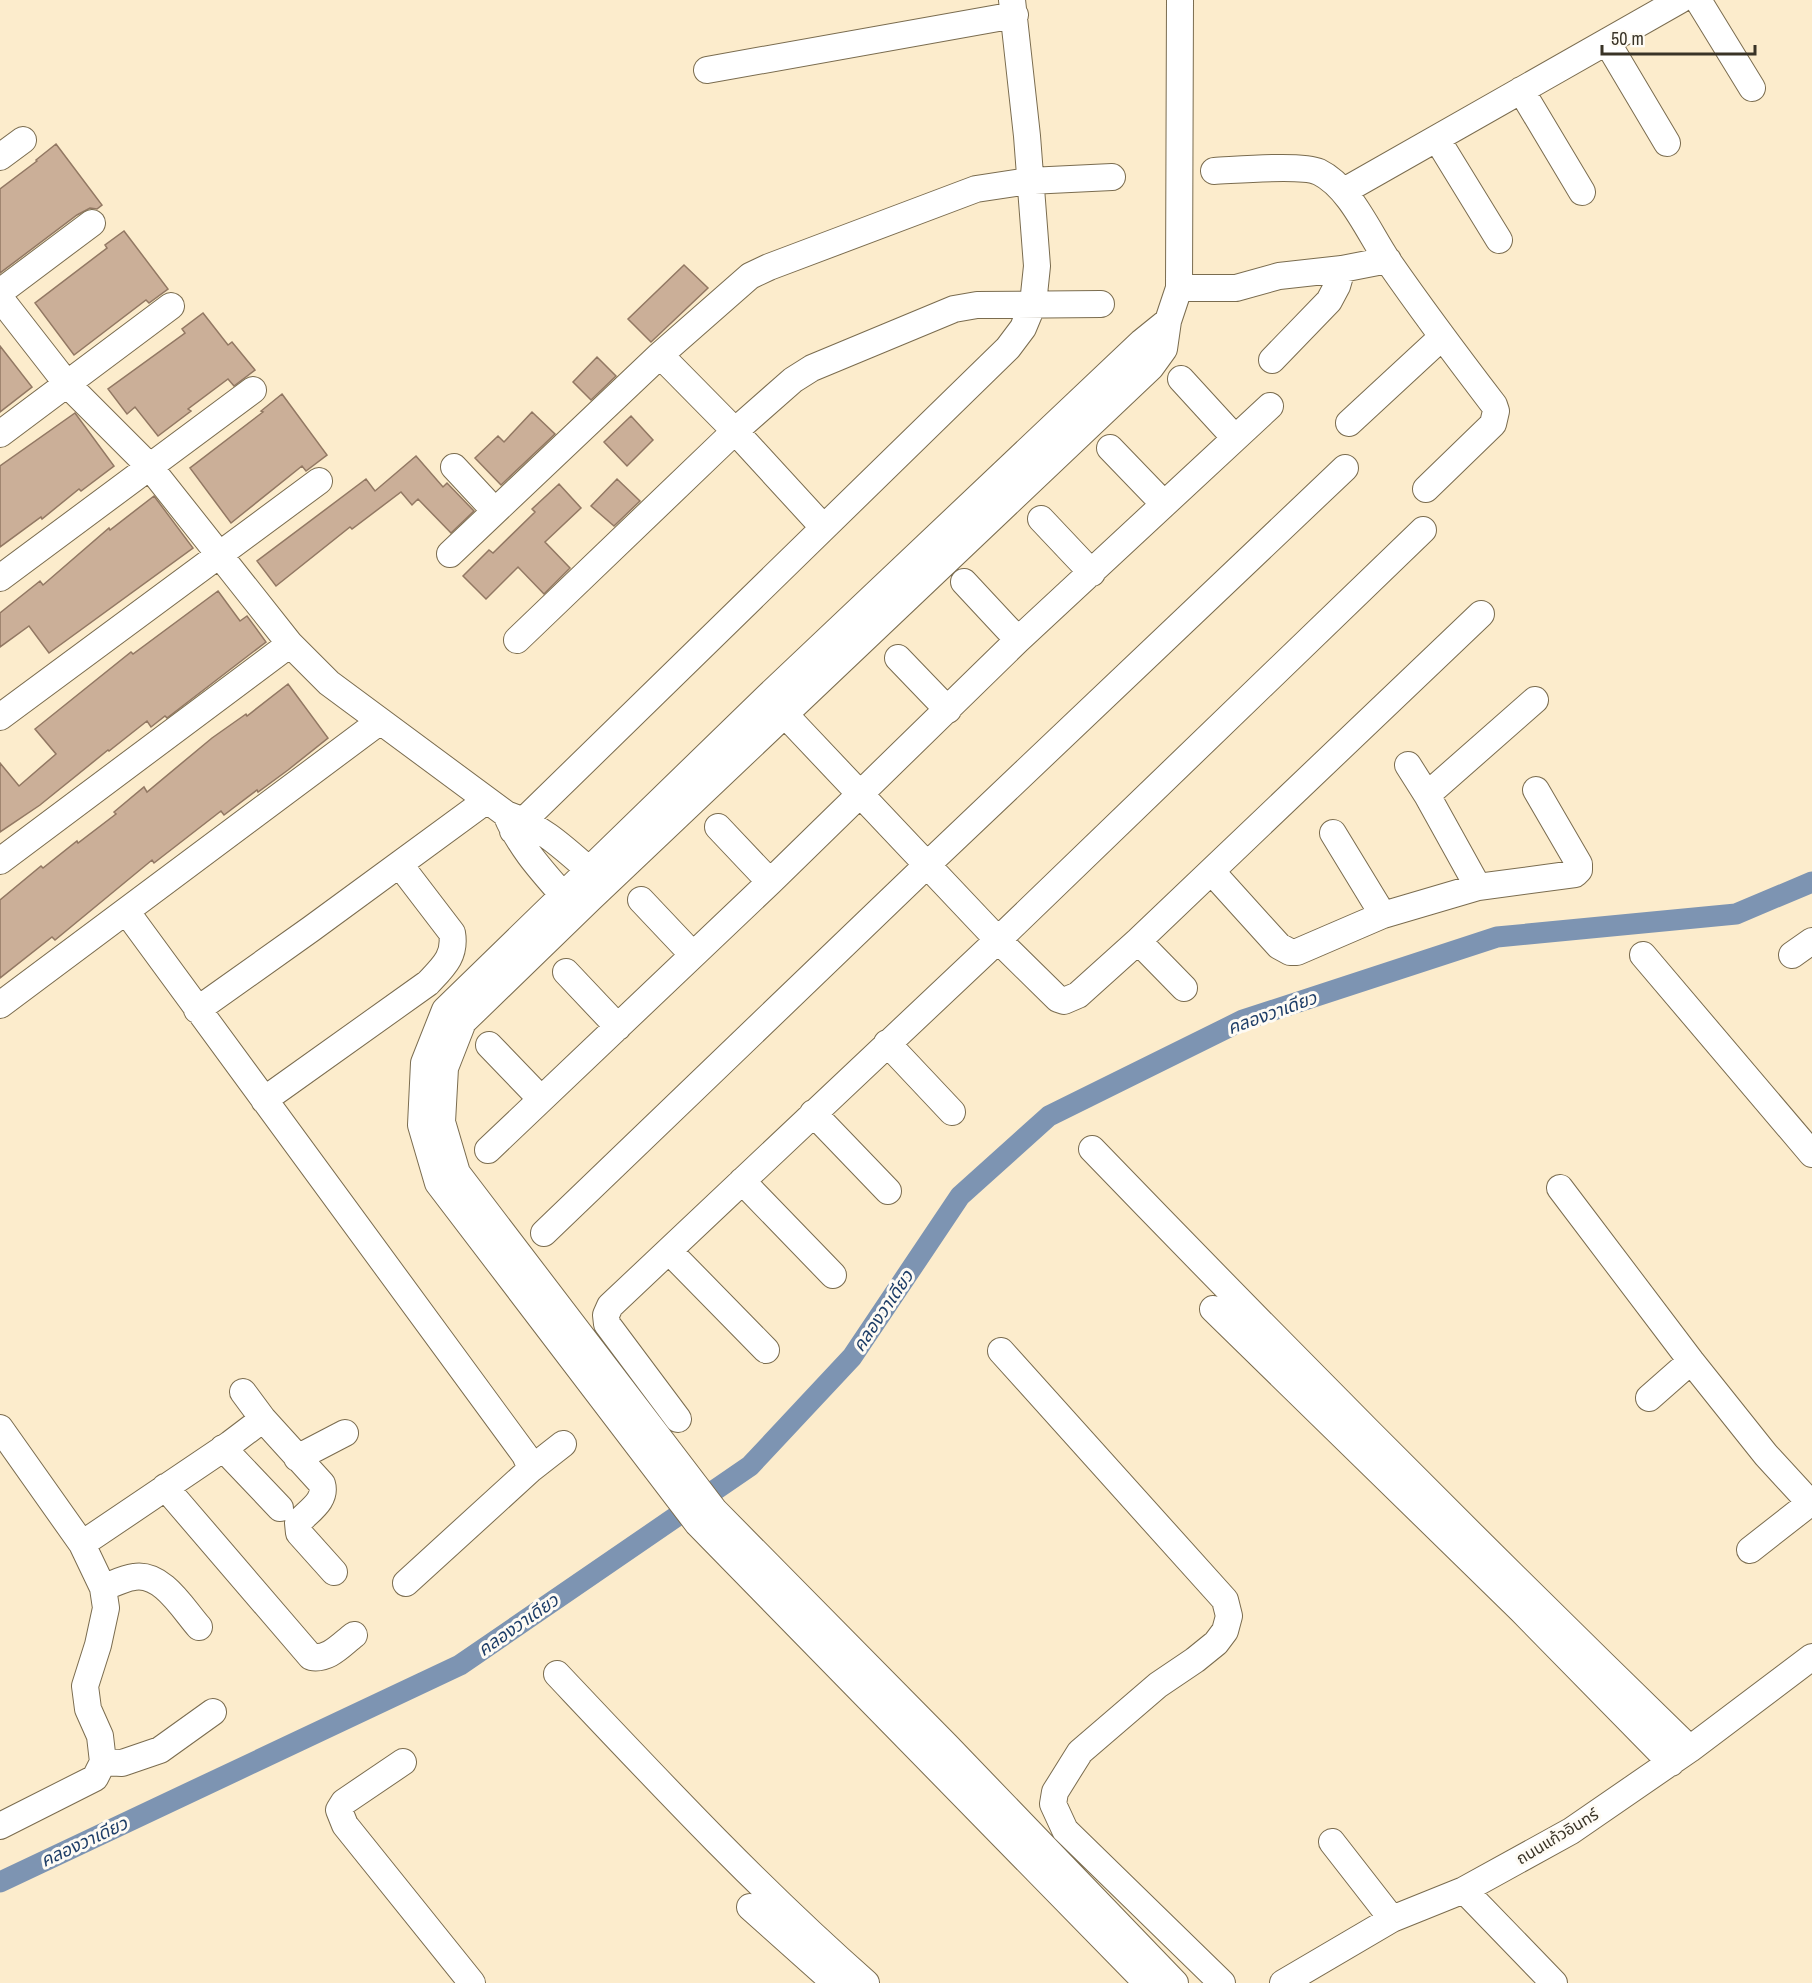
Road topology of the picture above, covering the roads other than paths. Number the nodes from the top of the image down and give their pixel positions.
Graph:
1 (1180, 0) edge
2 (1680, 0) edge
3 (1698, 0) edge
4 (1014, 8) edge
5 (1607, 42) junction
6 (707, 70) dead end
7 (1752, 88) dead end
8 (1521, 90) junction
9 (1437, 139) junction
10 (23, 140) dead end
11 (1667, 143) dead end
12 (0, 157) edge
13 (1214, 171) dead end
14 (1112, 177) dead end
15 (1029, 182) junction
16 (1344, 191) junction
17 (1582, 192) dead end
18 (92, 223) dead end
19 (1499, 240) dead end
20 (1388, 260) junction
21 (1342, 269) junction
22 (1179, 288) junction
23 (0, 291) edge
24 (0, 298) edge
25 (1033, 304) junction
26 (1101, 304) dead end
27 (171, 306) dead end
28 (1442, 337) junction
29 (660, 355) junction
30 (1272, 360) dead end
31 (1181, 379) dead end
32 (67, 384) junction
33 (253, 390) dead end
34 (1270, 406) dead end
35 (1349, 423) dead end
36 (735, 431) junction
37 (0, 434) edge
38 (1235, 438) junction
39 (1110, 447) dead end
40 (149, 466) junction
41 (454, 467) dead end
42 (1345, 468) dead end
43 (319, 481) dead end
44 (1426, 489) dead end
45 (1164, 504) junction
46 (495, 512) junction
47 (1041, 519) dead end
48 (823, 527) junction
49 (1423, 530) dead end
50 (220, 554) junction
51 (450, 554) dead end
52 (1092, 573) junction
53 (0, 578) edge
54 (964, 582) dead end
55 (1481, 614) dead end
56 (517, 640) dead end
57 (1018, 640) junction
58 (290, 644) junction
59 (898, 658) dead end
60 (1535, 700) dead end
61 (776, 705) junction
62 (948, 710) junction
63 (0, 717) edge
64 (380, 722) junction
65 (1408, 765) dead end
66 (1536, 790) dead end
67 (859, 795) junction
68 (1427, 795) junction
69 (507, 816) junction
70 (718, 827) dead end
71 (1333, 833) dead end
72 (0, 861) edge
73 (400, 865) junction
74 (927, 865) junction
75 (1212, 872) junction
76 (770, 882) junction
77 (579, 887) junction
78 (1478, 887) junction
79 (641, 900) dead end
80 (126, 911) junction
81 (1383, 915) junction
82 (998, 940) junction
83 (1138, 941) junction
84 (693, 955) junction
85 (1643, 956) dead end
86 (566, 972) dead end
87 (1185, 988) dead end
88 (0, 1005) edge
89 (197, 1010) junction
90 (618, 1026) junction
91 (887, 1043) junction
92 (489, 1045) dead end
93 (541, 1099) junction
94 (264, 1100) junction
95 (952, 1112) dead end
96 (813, 1113) junction
97 (1092, 1149) dead end
98 (488, 1150) dead end
99 (1812, 1155) edge
100 (742, 1181) junction
101 (1560, 1188) dead end
102 (888, 1191) dead end
103 (544, 1233) dead end
104 (669, 1251) junction
105 (832, 1275) dead end
106 (1213, 1309) dead end
107 (766, 1350) dead end
108 (1001, 1351) dead end
109 (1691, 1361) junction
110 (243, 1392) dead end
111 (1648, 1398) dead end
112 (263, 1419) junction
113 (678, 1419) dead end
114 (0, 1428) edge
115 (345, 1433) dead end
116 (563, 1444) dead end
117 (223, 1448) junction
118 (297, 1458) junction
119 (531, 1469) junction
120 (165, 1487) junction
121 (1811, 1504) edge
122 (280, 1508) dead end
123 (81, 1544) junction
124 (1750, 1550) dead end
125 (334, 1572) dead end
126 (406, 1582) dead end
127 (103, 1588) junction
128 (199, 1627) dead end
129 (354, 1635) dead end
130 (1808, 1669) edge
131 (557, 1674) dead end
132 (213, 1712) dead end
133 (938, 1753) junction
134 (1680, 1756) junction
135 (103, 1761) junction
136 (403, 1762) dead end
137 (0, 1826) edge
138 (1332, 1842) dead end
139 (1464, 1890) junction
140 (750, 1907) dead end
141 (1392, 1919) junction
142 (472, 1983) edge
143 (835, 1983) edge
144 (866, 1983) edge
145 (1148, 1983) edge
146 (1175, 1983) edge
147 (1222, 1983) edge
148 (1283, 1983) edge
149 (1554, 1983) edge

1 - 22 street
2 - 5 street
3 - 7 street
4 - 6 street
4 - 15 street
5 - 8 street
5 - 11 street
8 - 9 street
8 - 17 street
9 - 16 street
9 - 19 street
10 - 12 street
13 - 16 street
14 - 15 street
15 - 25 street
15 - 29 street
16 - 20 street
18 - 23 street
20 - 21 street
20 - 28 street
21 - 22 street
21 - 30 street
22 - 61 street
24 - 32 street
25 - 26 street
25 - 36 street
25 - 48 street
27 - 32 street
28 - 35 street
28 - 44 street
29 - 36 street
29 - 46 street
31 - 38 street
32 - 37 street
32 - 40 street
33 - 40 street
34 - 38 street
36 - 48 street
36 - 56 street
38 - 45 street
39 - 45 street
40 - 50 street
40 - 53 street
41 - 46 street
42 - 74 street
43 - 50 street
45 - 52 street
46 - 51 street
47 - 52 street
48 - 69 street
49 - 82 street
50 - 58 street
50 - 63 street
52 - 57 street
54 - 57 street
55 - 75 street
57 - 62 street
58 - 64 street
58 - 72 street
59 - 62 street
60 - 68 street
61 - 67 street
61 - 77 street
62 - 67 street
64 - 69 street
64 - 80 street
65 - 68 street
66 - 78 street
67 - 74 street
67 - 76 street
68 - 78 street
69 - 73 street
69 - 77 street
69 - 77 street
70 - 76 street
71 - 81 street
73 - 89 street
73 - 94 street
74 - 82 street
74 - 103 street
75 - 81 street
75 - 83 street
76 - 84 street
77 - 133 street
78 - 81 street
79 - 84 street
80 - 88 street
80 - 89 street
82 - 83 street
82 - 91 street
83 - 87 street
84 - 90 street
85 - 99 street
86 - 90 street
89 - 94 street
90 - 93 street
91 - 95 street
91 - 96 street
92 - 93 street
93 - 98 street
94 - 119 street
96 - 100 street
96 - 102 street
97 - 134 street
100 - 104 street
100 - 105 street
101 - 109 street
104 - 107 street
104 - 113 street
106 - 134 street
108 - 147 street
109 - 111 street
109 - 121 street
110 - 112 street
112 - 117 street
112 - 118 street
114 - 123 street
115 - 118 street
116 - 119 street
117 - 120 street
117 - 122 street
118 - 125 street
119 - 126 street
120 - 123 street
120 - 129 street
121 - 124 street
123 - 127 street
127 - 128 street
127 - 135 street
130 - 134 street, ถนนแก้วอินทร์
131 - 144 street
132 - 135 street
133 - 145 street
133 - 146 street
134 - 139 street, ถนนแก้วอินทร์
135 - 137 street
136 - 142 street
138 - 141 street
139 - 141 street, ถนนแก้วอินทร์
139 - 149 street
140 - 143 street
141 - 148 street, ถนนแก้วอินทร์

